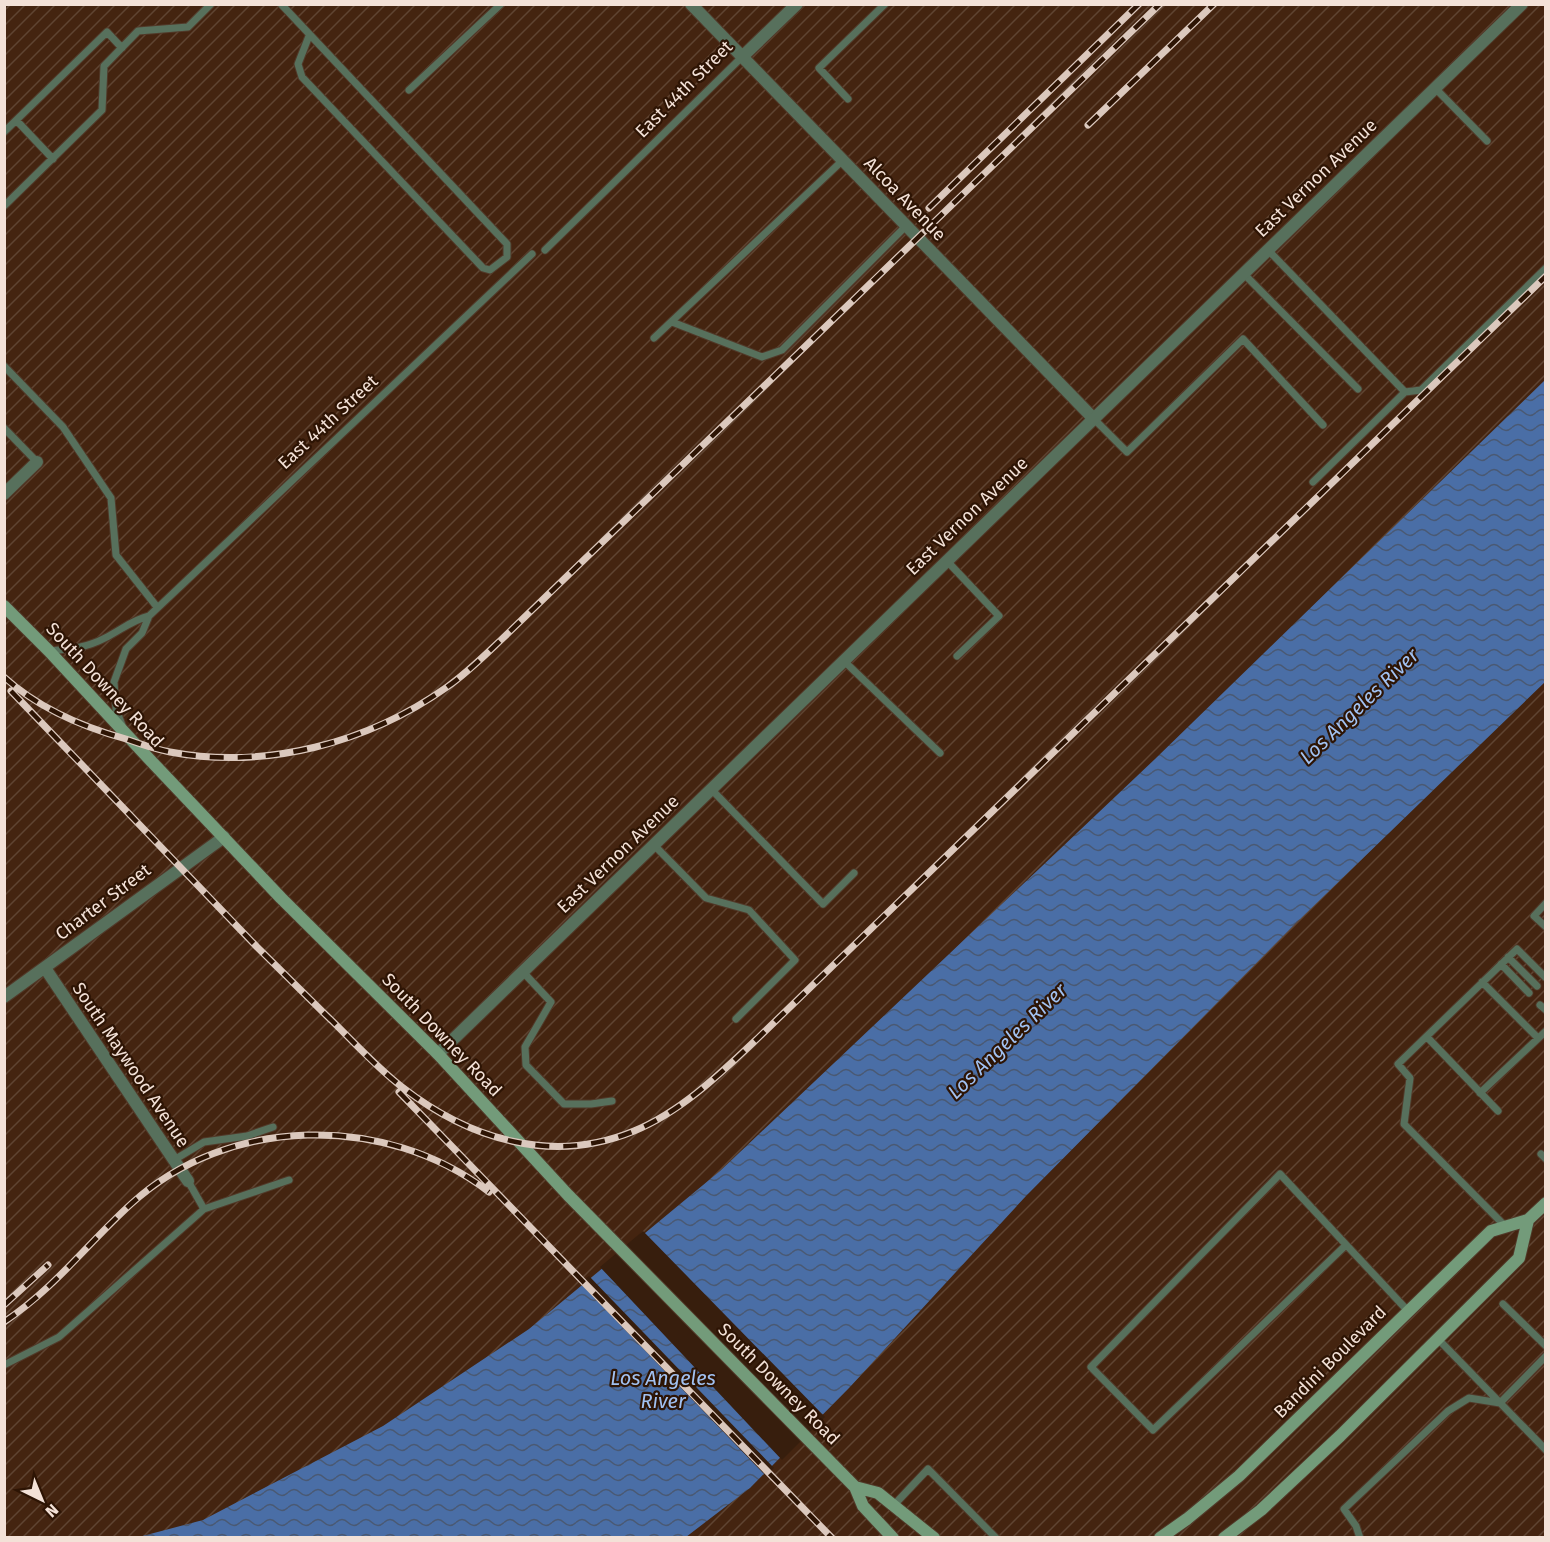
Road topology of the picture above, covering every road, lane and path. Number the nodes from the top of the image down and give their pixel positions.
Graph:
1 (211, 4) edge
2 (281, 4) edge
3 (501, 4) edge
4 (692, 4) edge
5 (797, 4) edge
6 (885, 4) edge
7 (1522, 4) edge
8 (309, 36) junction
9 (122, 48) junction
10 (742, 57) junction
11 (1435, 88) junction
12 (409, 90) dead end
13 (848, 99) dead end
14 (17, 120) junction
15 (4, 132) edge
16 (1487, 141) dead end
17 (53, 159) junction
18 (843, 160) junction
19 (4, 206) edge
20 (906, 226) junction
21 (545, 250) dead end
22 (1268, 250) junction
23 (532, 254) dead end
24 (507, 257) junction
25 (518, 268) junction
26 (1545, 268) edge
27 (1244, 274) junction
28 (672, 322) junction
29 (654, 338) dead end
30 (4, 366) edge
31 (1358, 390) dead end
32 (1405, 392) junction
33 (1094, 419) junction
34 (1323, 426) dead end
35 (4, 428) edge
36 (37, 462) joint
37 (1313, 482) dead end
38 (4, 494) edge
39 (947, 561) junction
40 (4, 606) edge
41 (157, 607) junction
42 (149, 616) junction
43 (49, 651) junction
44 (957, 656) dead end
45 (844, 661) junction
46 (125, 733) junction
47 (940, 753) dead end
48 (711, 789) junction
49 (224, 837) junction
50 (654, 845) junction
51 (854, 873) dead end
52 (1545, 903) edge
53 (1545, 927) edge
54 (1508, 957) junction
55 (1501, 964) junction
56 (45, 968) junction
57 (523, 972) junction
58 (1545, 977) edge
59 (1482, 982) junction
60 (1537, 986) dead end
61 (1529, 993) dead end
62 (4, 997) edge
63 (736, 1019) dead end
64 (1545, 1031) edge
65 (1426, 1037) junction
66 (1538, 1038) junction
67 (438, 1054) junction
68 (1480, 1093) junction
69 (612, 1101) dead end
70 (1498, 1111) dead end
71 (273, 1127) dead end
72 (174, 1160) junction
73 (289, 1180) dead end
74 (188, 1181) joint
75 (1545, 1203) edge
76 (204, 1209) junction
77 (1528, 1220) junction
78 (1504, 1226) junction
79 (1346, 1245) junction
80 (1503, 1304) dead end
81 (1408, 1311) junction
82 (1438, 1339) junction
83 (1545, 1347) edge
84 (1545, 1356) edge
85 (4, 1365) edge
86 (1500, 1403) junction
87 (1545, 1450) edge
88 (855, 1487) junction
89 (894, 1505) junction
90 (893, 1538) edge
91 (934, 1538) edge
92 (996, 1538) edge
93 (1160, 1538) edge
94 (1224, 1538) edge
95 (1360, 1538) edge

1 - 9 lane
2 - 8 lane
3 - 12 lane
4 - 10 street, Alcoa Avenue
5 - 10 street, East 44th Street
6 - 13 lane
7 - 11 street, East Vernon Avenue
8 - 24 lane
8 - 24 lane
9 - 14 lane
9 - 17 lane
10 - 18 street, Alcoa Avenue
10 - 21 lane, East 44th Street
11 - 16 lane
11 - 22 street, East Vernon Avenue
14 - 15 lane
14 - 17 lane
17 - 19 lane
18 - 20 street, Alcoa Avenue
18 - 28 lane
20 - 28 lane
20 - 33 street, Alcoa Avenue
22 - 27 street, East Vernon Avenue
22 - 32 lane
23 - 25 lane, East 44th Street
24 - 25 lane
25 - 41 lane, East 44th Street
26 - 32 lane
27 - 31 lane
27 - 33 street, East Vernon Avenue
28 - 29 lane
30 - 41 lane
32 - 37 lane
33 - 34 lane
33 - 39 street, East Vernon Avenue
35 - 36 lane
36 - 38 street
39 - 44 lane
39 - 45 street, East Vernon Avenue
40 - 43 main road, South Downey Road
41 - 42 lane, East 44th Street
42 - 43 lane, East 44th Street
42 - 46 lane, East 44th Street
43 - 46 main road, South Downey Road
45 - 47 lane
45 - 48 street, East Vernon Avenue
46 - 49 main road, South Downey Road
48 - 50 street, East Vernon Avenue
48 - 51 lane
49 - 56 street, Charter Street
49 - 67 main road, South Downey Road
50 - 57 street, East Vernon Avenue
50 - 63 lane
52 - 53 lane
54 - 55 lane
54 - 58 lane
54 - 60 lane
55 - 59 lane
55 - 61 lane
56 - 62 street, Charter Street
56 - 72 street, South Maywood Avenue
57 - 67 street, East Vernon Avenue
57 - 69 lane
59 - 65 lane
59 - 66 lane
64 - 66 lane
65 - 68 lane
65 - 78 lane
66 - 68 lane
67 - 88 main road, South Downey Road
68 - 70 lane
71 - 72 lane
72 - 74 street, South Maywood Avenue
73 - 76 lane
74 - 76 lane
75 - 77 main road
76 - 85 lane
77 - 78 main road, Bandini Boulevard
77 - 82 main road
78 - 81 main road, Bandini Boulevard
79 - 79 lane
79 - 81 lane
80 - 83 lane
81 - 93 main road, Bandini Boulevard
82 - 86 lane
82 - 94 main road
84 - 86 lane
86 - 87 lane
86 - 95 lane
88 - 89 main road, South Downey Road
88 - 90 main road, South Downey Road
89 - 91 main road, South Downey Road
89 - 92 lane

